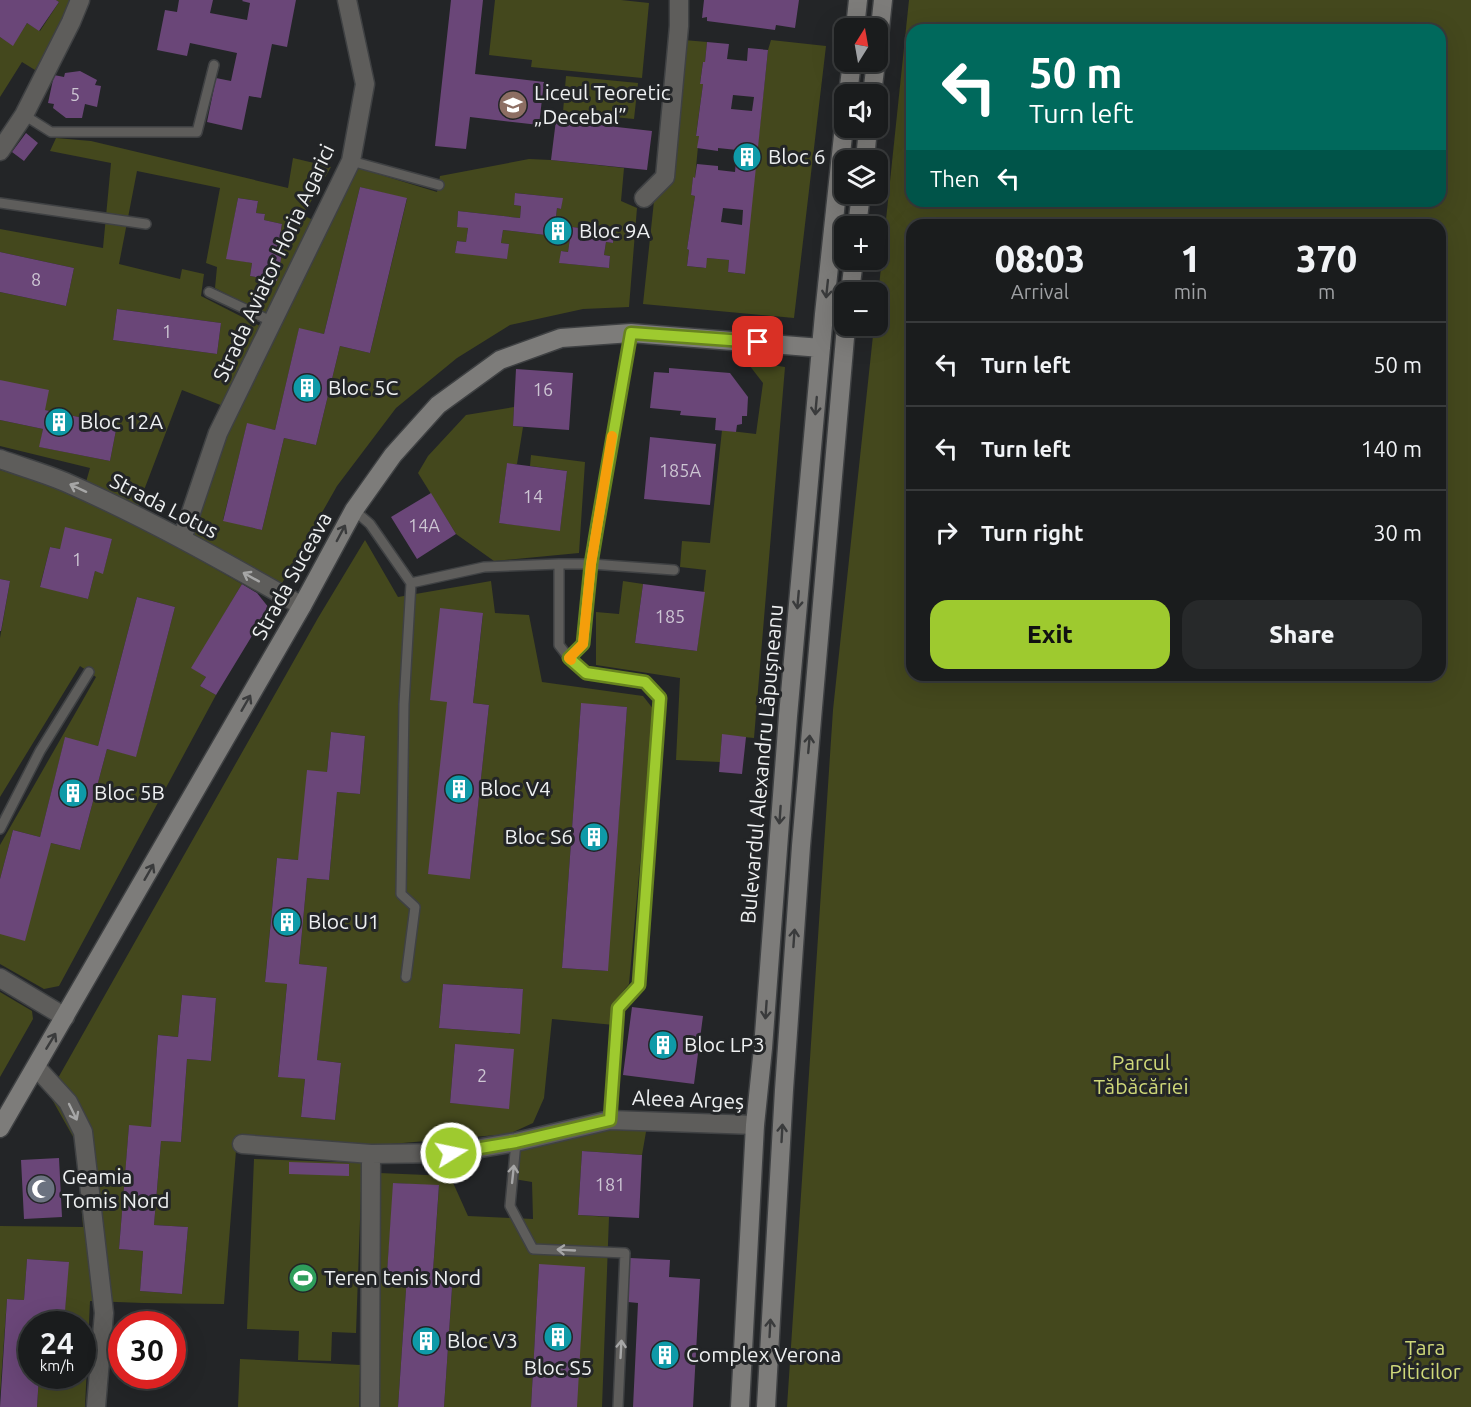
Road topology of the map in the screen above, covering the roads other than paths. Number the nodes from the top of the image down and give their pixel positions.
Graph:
1 (80, 0) edge
2 (347, 0) edge
3 (679, 0) edge
4 (858, 0) edge
5 (883, 0) edge
6 (856, 18) edge
7 (881, 18) edge
8 (214, 64) dead end
9 (24, 115) junction
10 (843, 138) edge
11 (0, 151) edge
12 (351, 161) junction
13 (439, 185) dead end
14 (644, 198) dead end
15 (0, 203) edge
16 (146, 224) dead end
17 (209, 292) dead end
18 (273, 322) junction
19 (631, 333) junction
20 (845, 336) edge
21 (821, 348) junction
22 (0, 459) edge
23 (354, 510) junction
24 (182, 539) junction
25 (559, 564) junction
26 (591, 564) junction
27 (674, 570) dead end
28 (411, 583) junction
29 (302, 606) junction
30 (569, 658) junction
31 (89, 672) dead end
32 (0, 829) edge
33 (406, 977) dead end
34 (0, 978) edge
35 (65, 1017) junction
36 (36, 1067) junction
37 (610, 1120) junction
38 (755, 1125) junction
39 (0, 1128) edge
40 (516, 1142) junction
41 (242, 1144) dead end
42 (371, 1154) junction
43 (96, 1407) edge
44 (370, 1407) edge
45 (618, 1407) edge
46 (740, 1407) edge
47 (766, 1407) edge

1 - 9 street
2 - 12 street, Strada Aviator Horia Agarici
3 - 14 street
4 - 6 main road
5 - 7 main road
8 - 9 lane
9 - 11 street
10 -> 21 main road, Bulevardul Alexandru Lăpușneanu
12 - 13 lane
12 - 18 street, Strada Aviator Horia Agarici
15 - 16 lane
17 - 18 lane
18 - 24 street, Strada Aviator Horia Agarici
19 - 21 main road, Strada Suceava
19 - 23 main road, Strada Suceava
19 - 26 lane
47 -> 20 main road
21 -> 38 main road, Bulevardul Alexandru Lăpușneanu
24 -> 22 street, Strada Lotus
23 - 28 lane
29 -> 23 main road, Strada Suceava
29 -> 24 street, Strada Lotus
25 - 26 lane
25 - 28 lane
25 - 30 lane
26 - 27 lane
26 - 30 lane
28 - 33 lane
35 -> 29 main road, Strada Suceava
30 - 37 lane
31 - 32 lane
34 - 35 street
36 -> 35 main road, Strada Suceava
36 - 39 main road, Strada Suceava
36 -> 43 street
37 - 38 street, Aleea Argeș
37 - 40 street, Aleea Argeș
38 - 46 main road, Bulevardul Alexandru Lăpușneanu
40 - 42 street, Aleea Argeș
45 -> 40 lane
41 - 42 street, Aleea Argeș
42 - 44 street

